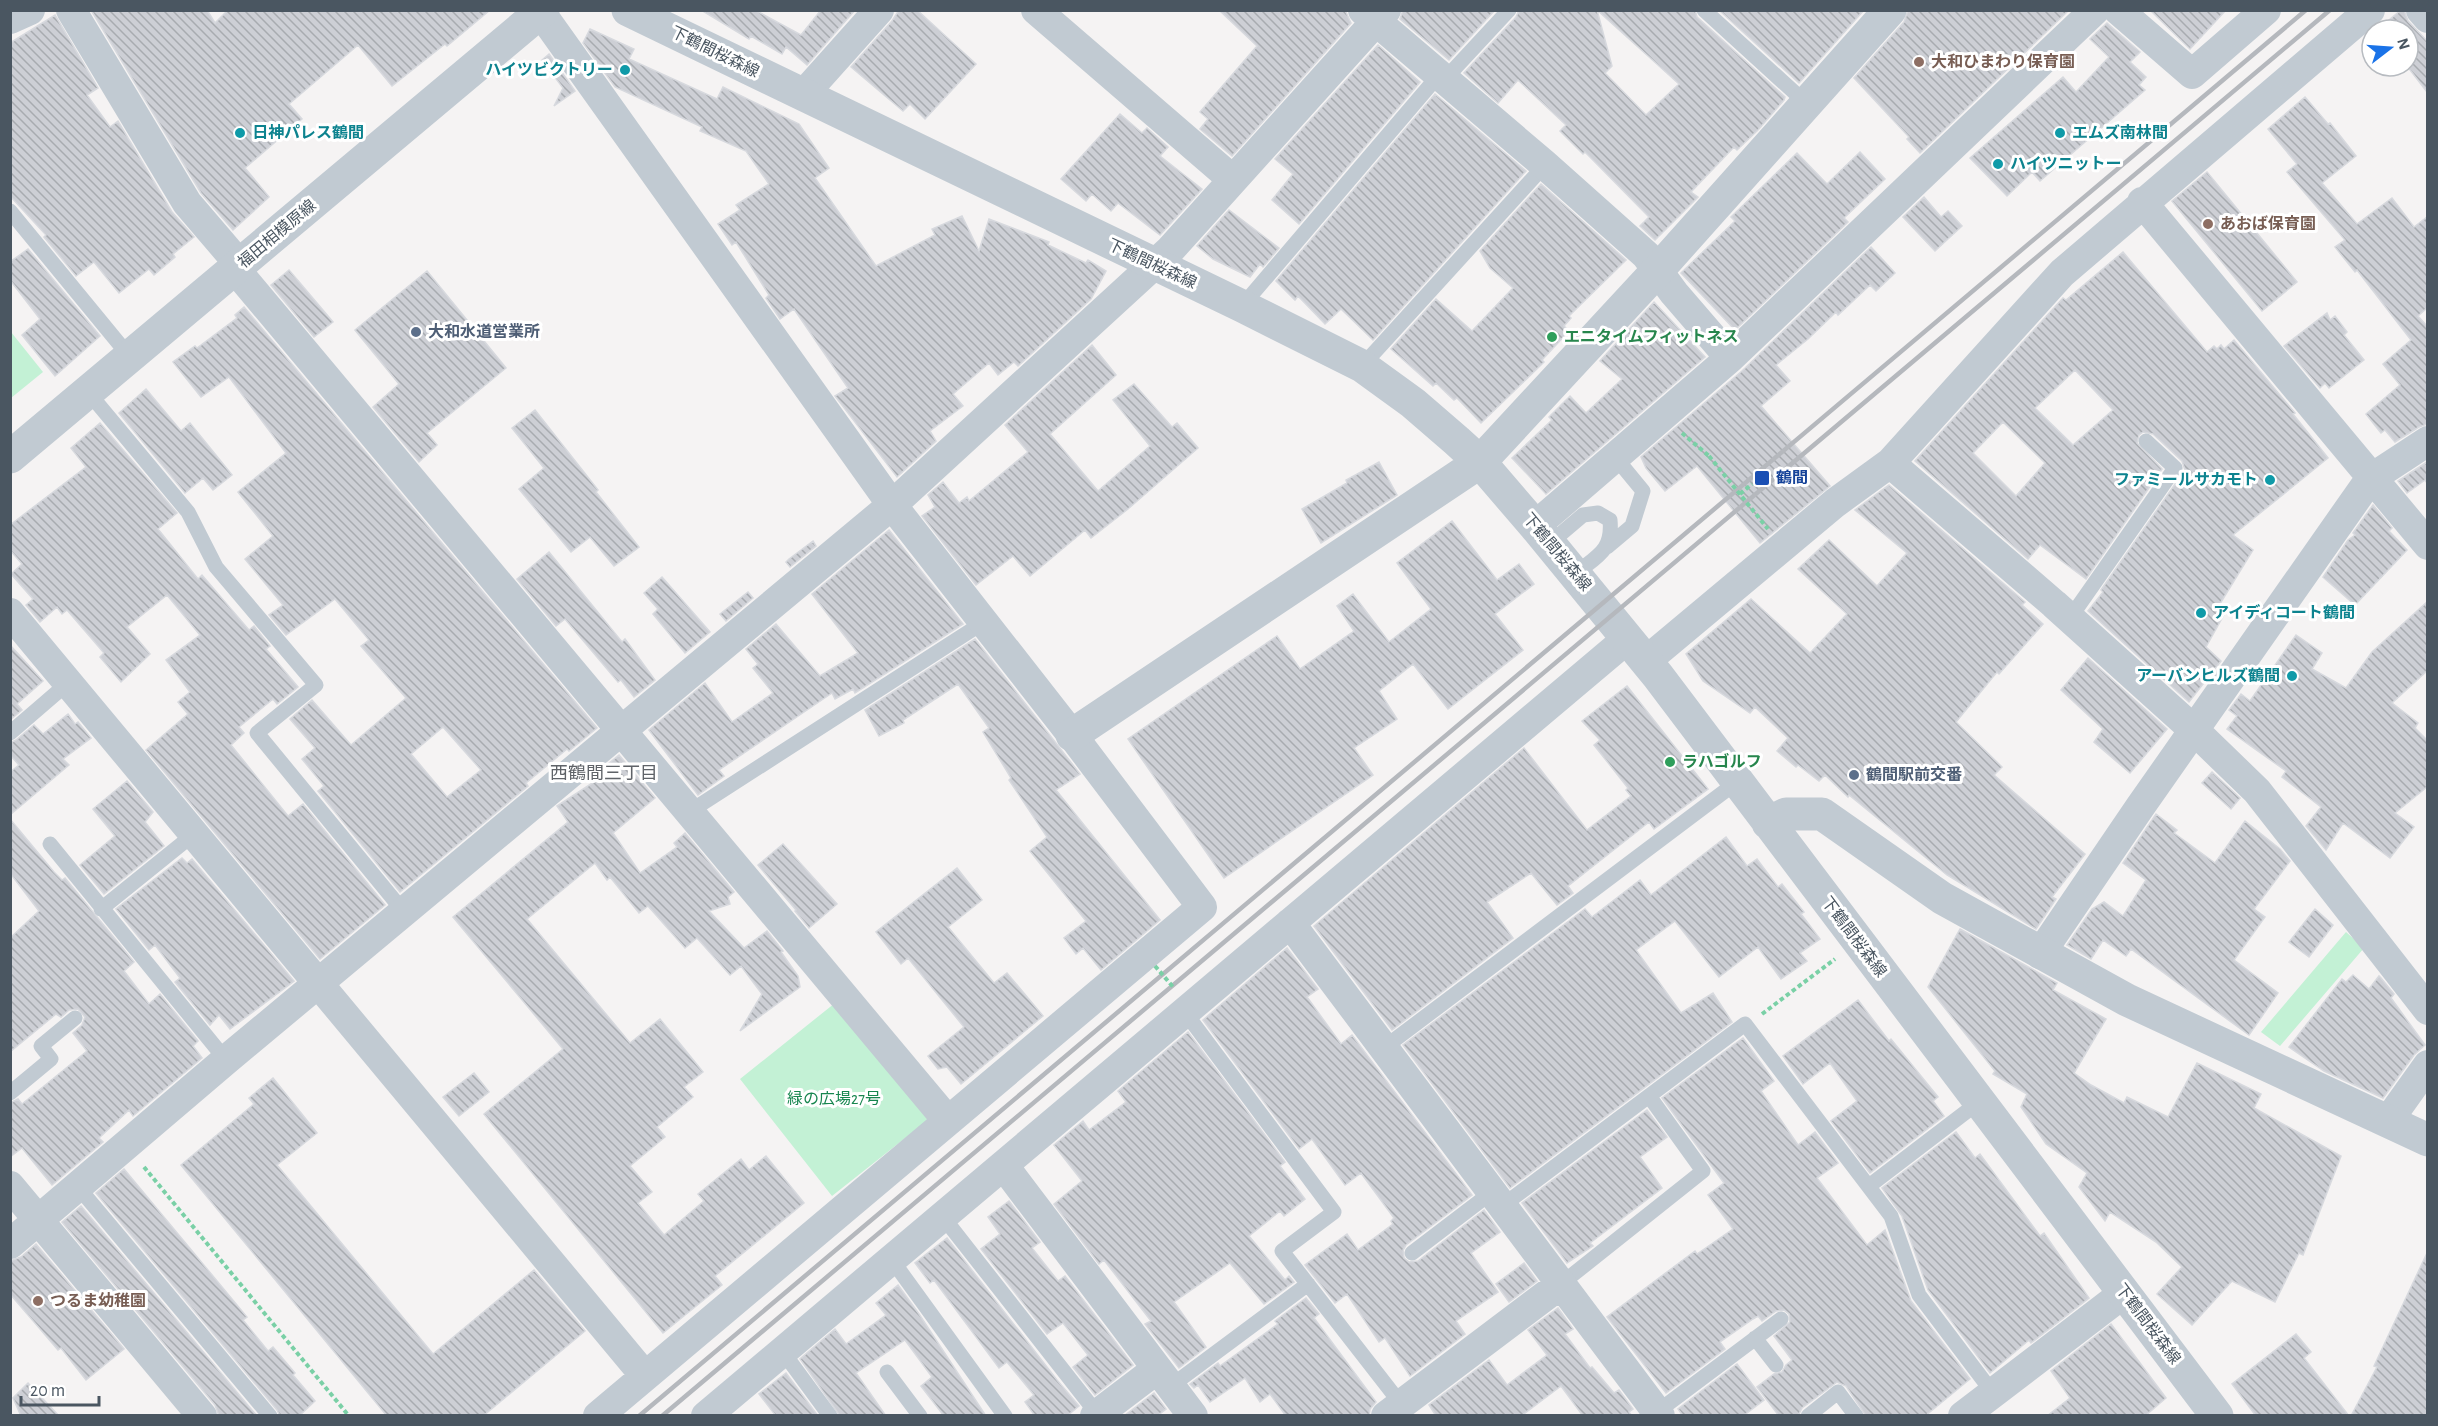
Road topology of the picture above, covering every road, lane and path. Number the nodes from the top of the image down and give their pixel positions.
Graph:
1 (30, 10) edge
2 (71, 10) edge
3 (628, 10) edge
4 (879, 10) edge
5 (1036, 10) edge
6 (1509, 10) edge
7 (1704, 10) edge
8 (1890, 10) edge
9 (2095, 10) edge
10 (2118, 10) edge
11 (2266, 10) edge
12 (2370, 10) edge
13 (2421, 10) edge
14 (542, 11) edge
15 (1375, 14) edge
16 (2427, 18) edge
17 (10, 19) edge
18 (1442, 78) junction
19 (803, 95) junction
20 (1806, 103) junction
21 (1545, 165) junction
22 (1232, 179) junction
23 (2142, 202) junction
24 (10, 211) edge
25 (1154, 265) junction
26 (237, 267) junction
27 (1657, 271) junction
28 (1242, 306) junction
29 (130, 357) junction
30 (1730, 358) junction
31 (1362, 366) junction
32 (88, 392) junction
33 (1678, 429) dead end
34 (2146, 441) dead end
35 (2427, 441) edge
36 (10, 457) edge
37 (1615, 457) junction
38 (1480, 462) junction
39 (1890, 463) junction
40 (2370, 479) junction
41 (1752, 484) dead end
42 (1740, 494) junction
43 (892, 505) junction
44 (1768, 529) dead end
45 (1542, 535) junction
46 (2427, 545) edge
47 (1602, 552) junction
48 (1575, 574) junction
49 (10, 613) edge
50 (2070, 618) junction
51 (984, 622) junction
52 (1637, 650) junction
53 (68, 683) junction
54 (621, 730) junction
55 (2194, 730) junction
56 (10, 733) edge
57 (1072, 735) junction
58 (1737, 782) junction
59 (689, 812) junction
60 (1768, 823) junction
61 (194, 834) junction
62 (50, 844) dead end
63 (101, 909) junction
64 (404, 912) junction
65 (1290, 923) junction
66 (1843, 953) dead end
67 (2040, 954) junction
68 (1155, 966) dead end
69 (319, 984) junction
70 (1179, 1000) junction
71 (2427, 1010) edge
72 (75, 1018) dead end
73 (1745, 1024) junction
74 (1385, 1047) junction
75 (226, 1060) junction
76 (2427, 1065) edge
77 (10, 1093) edge
78 (1649, 1096) junction
79 (1979, 1102) junction
80 (948, 1121) junction
81 (2388, 1121) junction
82 (2427, 1140) edge
83 (126, 1145) junction
84 (1004, 1166) junction
85 (10, 1186) edge
86 (1869, 1186) junction
87 (78, 1187) junction
88 (1497, 1199) junction
89 (943, 1217) junction
90 (38, 1220) junction
91 (10, 1244) edge
92 (1412, 1252) dead end
93 (892, 1260) junction
94 (1308, 1284) junction
95 (1561, 1284) junction
96 (2124, 1293) junction
97 (1780, 1319) dead end
98 (1755, 1338) junction
99 (783, 1352) junction
100 (1776, 1365) dead end
101 (887, 1372) dead end
102 (645, 1376) junction
103 (1164, 1378) junction
104 (1993, 1392) junction
105 (722, 1410) edge
106 (1393, 1410) edge
107 (2209, 1413) edge
108 (1658, 1414) edge
109 (1097, 1415) edge
110 (202, 1416) edge
111 (270, 1416) edge
112 (349, 1416) edge
113 (598, 1416) edge
114 (830, 1416) edge
115 (920, 1416) edge
116 (1005, 1416) edge
117 (1193, 1416) edge
118 (1808, 1416) edge
119 (1856, 1416) edge
120 (1963, 1416) edge

1 - 17 street
2 - 26 street
3 - 19 street, 下鶴間桜森線
4 - 19 street
5 - 22 street
6 - 18 lane
7 - 20 lane
8 - 20 street
9 - 30 street
10 - 11 street
12 - 23 street
13 - 16 street
14 - 26 street, 福田相模原線
14 - 43 street
15 - 18 street
15 - 22 street
18 - 21 street
18 - 28 lane
19 - 25 street, 下鶴間桜森線
20 - 27 street
21 - 27 street
21 - 31 lane
22 - 25 street
23 - 39 street
23 - 40 street
24 - 29 lane
25 - 28 street, 下鶴間桜森線
25 - 43 street
26 - 29 street, 福田相模原線
26 - 54 street
27 - 30 street
27 - 38 street
28 - 31 street, 下鶴間桜森線
29 - 32 street, 福田相模原線
30 - 37 street
31 - 38 street, 下鶴間桜森線
32 - 36 street, 福田相模原線
32 - 64 lane
33 - 42 path, bridge
34 - 50 lane
35 - 40 street
37 - 45 street
37 - 47 lane
38 - 45 street, 下鶴間桜森線
38 - 57 street
39 - 50 street
39 - 52 street
40 - 46 street
40 - 55 street
41 - 42 path
42 - 44 path, bridge
43 - 51 street
43 - 54 street
45 - 47 lane
45 - 48 street, 下鶴間桜森線
47 - 48 lane
48 - 52 street, 下鶴間桜森線
49 - 53 street
50 - 55 street
51 - 57 street
51 - 59 lane
52 - 58 street, 下鶴間桜森線
52 - 65 street
53 - 56 lane
53 - 61 street
54 - 59 street
54 - 64 street
55 - 67 street
55 - 71 street
57 - 80 street
58 - 60 street, 下鶴間桜森線
58 - 74 lane
59 - 80 street
60 - 67 street
60 - 79 street, 下鶴間桜森線
61 - 63 lane
61 - 69 street
62 - 63 lane
63 - 75 lane
64 - 69 street
65 - 70 street
65 - 74 street
66 - 73 path
67 - 81 street
68 - 70 path, bridge
69 - 75 street
69 - 102 street
70 - 84 street
70 - 94 lane
72 - 77 lane
73 - 78 lane
73 - 86 lane
74 - 88 street
75 - 83 street
76 - 81 street
78 - 88 lane
78 - 95 lane
79 - 86 lane
79 - 96 street, 下鶴間桜森線
80 - 102 street
81 - 82 street
83 - 87 street
83 - 112 path
84 - 89 street
84 - 103 street
85 - 90 street
86 - 104 lane
87 - 90 street
87 - 111 lane
88 - 92 lane
88 - 95 street
89 - 93 street
89 - 109 lane
90 - 91 street
90 - 110 street
93 - 99 street
93 - 116 lane
94 - 103 lane
94 - 106 lane
95 - 106 street
95 - 108 street
96 - 104 street
96 - 107 street, 下鶴間桜森線
97 - 98 lane
98 - 100 lane
98 - 108 lane
99 - 105 street
99 - 114 lane
101 - 115 lane
102 - 113 street
103 - 109 street
103 - 117 street
104 - 120 street
118 - 119 lane

